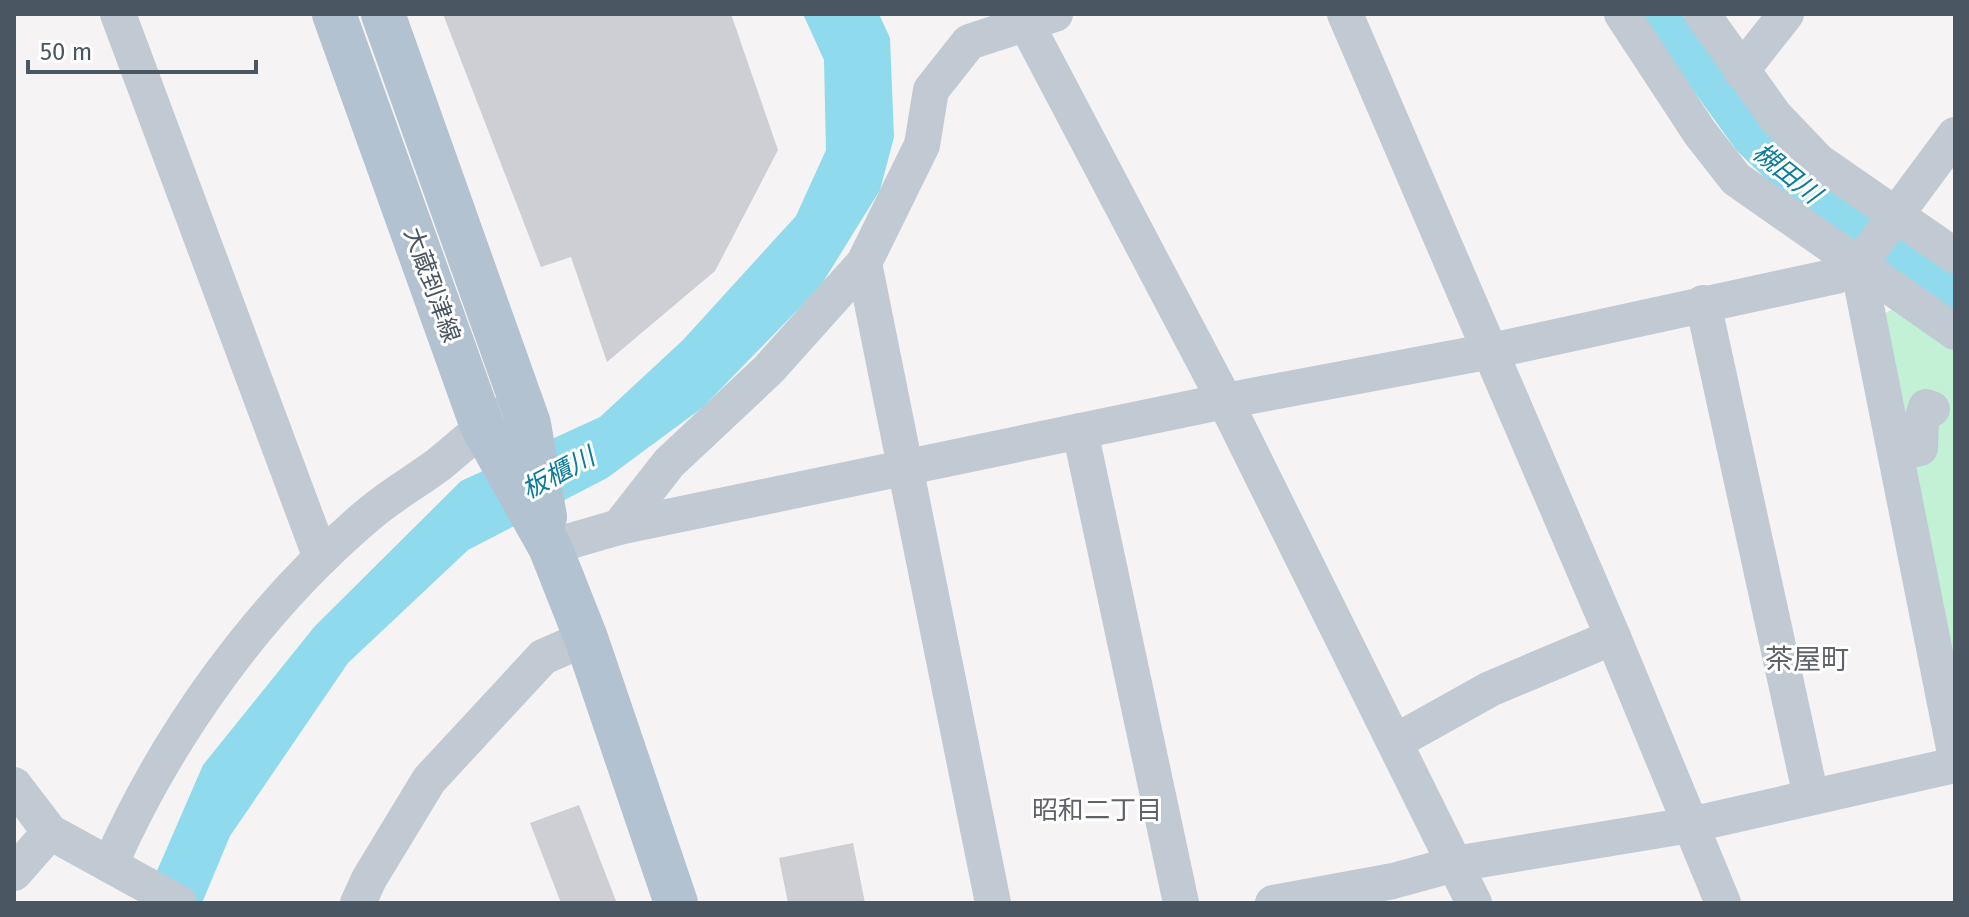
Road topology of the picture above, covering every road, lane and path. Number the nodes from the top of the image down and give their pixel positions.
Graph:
1 (118, 14) edge
2 (334, 14) edge
3 (383, 14) edge
4 (1345, 14) edge
5 (1622, 14) edge
6 (1702, 14) edge
7 (1786, 14) edge
8 (1034, 17) edge
9 (1741, 71) junction
10 (1955, 135) edge
11 (1897, 214) junction
12 (1955, 256) edge
13 (864, 263) junction
14 (1858, 266) junction
15 (1703, 303) junction
16 (1955, 332) edge
17 (1491, 351) junction
18 (1225, 401) junction
19 (1932, 409) dead end
20 (525, 414) junction
21 (1080, 431) junction
22 (488, 436) junction
23 (1907, 451) dead end
24 (907, 467) junction
25 (619, 527) junction
26 (550, 547) junction
27 (321, 558) junction
28 (1613, 637) junction
29 (586, 638) junction
30 (1395, 742) junction
31 (1955, 753) edge
32 (1955, 765) edge
33 (14, 785) edge
34 (1811, 797) junction
35 (1690, 825) junction
36 (50, 832) junction
37 (1455, 864) junction
38 (117, 869) junction
39 (14, 873) edge
40 (1393, 892) edge
41 (179, 903) edge
42 (358, 903) edge
43 (676, 903) edge
44 (993, 903) edge
45 (1181, 903) edge
46 (1273, 903) edge
47 (1474, 903) edge
48 (1723, 903) edge

1 - 27 street
2 - 22 main road, 大蔵到津線
3 - 20 main road, 大蔵到津線
4 - 17 street
5 - 14 street
6 - 9 street
7 - 9 street
8 - 13 street
8 - 18 street
9 - 11 street
10 - 11 street
11 - 12 street
11 - 14 street
13 - 24 street
13 - 25 street
14 - 15 street
14 - 16 street
14 - 31 street
15 - 17 street
15 - 34 street
17 - 18 street
17 - 28 street
18 - 21 street
18 - 30 street
19 - 23 street
20 - 22 street
20 - 26 main road, 大蔵到津線
21 - 24 street
21 - 45 street
22 - 26 main road, 大蔵到津線
22 - 27 street
24 - 25 street
24 - 44 street
25 - 26 street
26 - 29 main road, 大蔵到津線
27 - 38 street
28 - 30 street
28 - 35 street
29 - 42 street
29 - 43 main road, 大蔵到津線
30 - 37 street
32 - 34 street
33 - 36 street
34 - 35 street
35 - 37 street
35 - 48 street
36 - 38 street
36 - 39 street
37 - 40 street
37 - 47 street
38 - 41 street
40 - 46 street

